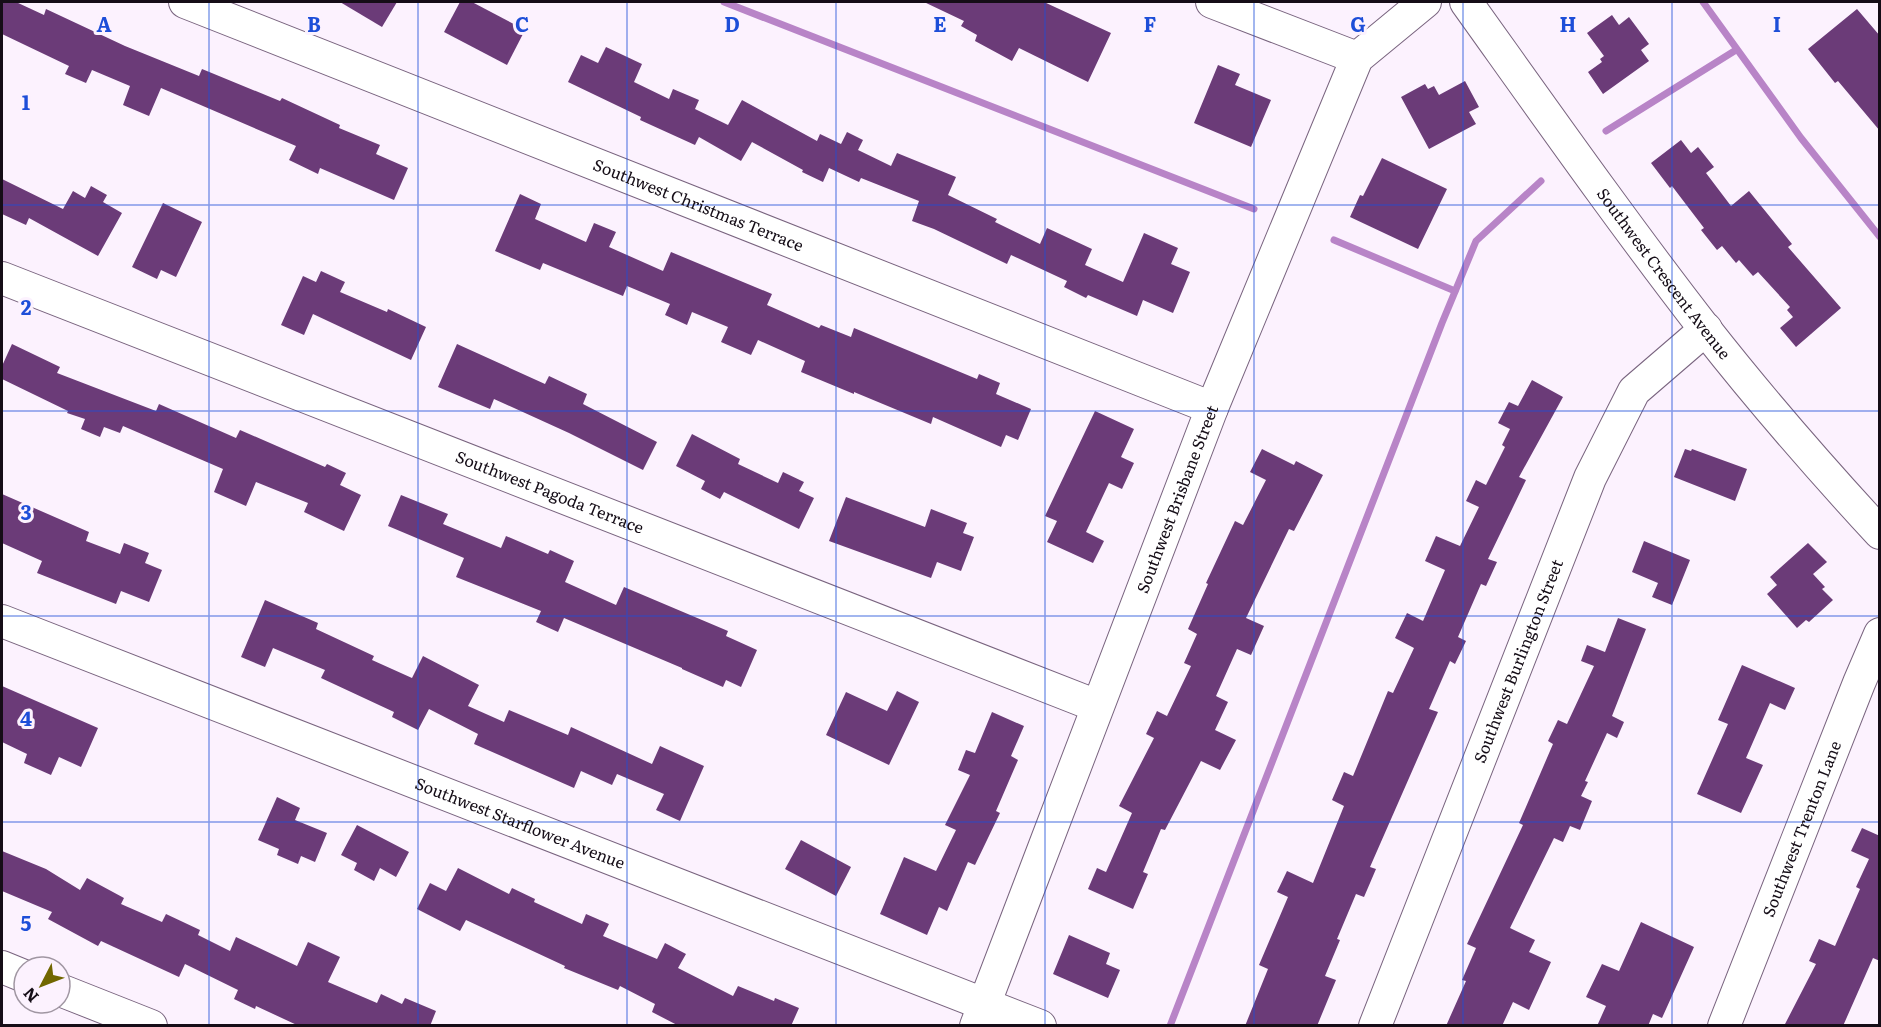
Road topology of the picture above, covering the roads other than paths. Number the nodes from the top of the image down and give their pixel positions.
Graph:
1 (185, 2) edge
2 (1212, 2) edge
3 (1425, 2) edge
4 (1466, 2) edge
5 (1357, 58) junction
6 (2, 278) edge
7 (1706, 329) junction
8 (1212, 408) junction
9 (1880, 533) edge
10 (2, 621) edge
11 (1880, 634) edge
12 (1097, 706) junction
13 (72, 995) edge
14 (980, 1014) edge
15 (151, 1026) edge
16 (1040, 1026) edge
17 (1376, 1026) edge
18 (1724, 1026) edge

1 - 8 street, Southwest Christmas Terrace
2 - 5 street
3 - 5 street, Southwest Brisbane Street
4 - 7 street, Southwest Crescent Avenue
5 - 8 street, Southwest Brisbane Street
6 - 12 street, Southwest Pagoda Terrace
7 - 9 street, Southwest Crescent Avenue
7 - 17 street, Southwest Burlington Street
8 - 12 street, Southwest Brisbane Street
10 - 14 street, Southwest Starflower Avenue
11 - 18 street, Southwest Trenton Lane
12 - 14 street, Southwest Brisbane Street
13 - 15 street
14 - 16 street, Southwest Starflower Avenue

